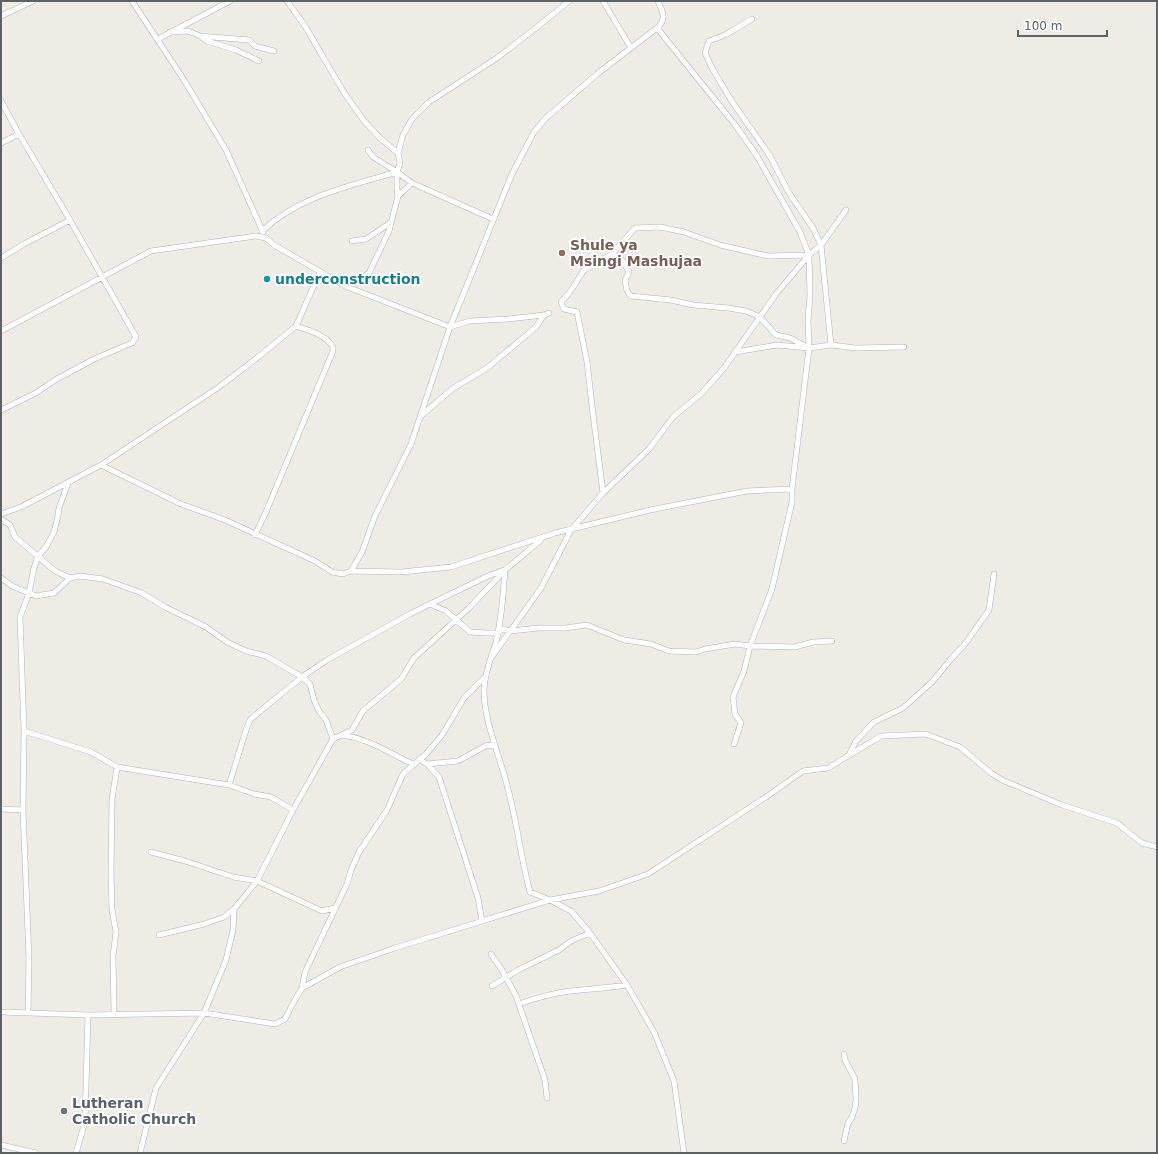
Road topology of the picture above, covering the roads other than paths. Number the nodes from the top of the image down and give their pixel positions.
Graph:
1 (33, 1) edge
2 (132, 1) edge
3 (230, 1) edge
4 (286, 1) edge
5 (569, 1) edge
6 (603, 1) edge
7 (658, 1) edge
8 (1, 16) edge
9 (752, 19) dead end
10 (657, 28) junction
11 (170, 32) junction
12 (200, 36) junction
13 (158, 39) junction
14 (631, 48) junction
15 (274, 51) dead end
16 (259, 62) dead end
17 (1, 101) edge
18 (19, 134) junction
19 (1, 143) edge
20 (368, 150) dead end
21 (398, 153) junction
22 (398, 172) junction
23 (412, 183) junction
24 (398, 196) junction
25 (846, 210) dead end
26 (493, 219) junction
27 (70, 220) junction
28 (391, 222) junction
29 (262, 231) junction
30 (266, 238) junction
31 (352, 241) dead end
32 (821, 245) junction
33 (612, 254) junction
34 (809, 255) junction
35 (1, 258) edge
36 (320, 272) junction
37 (102, 277) junction
38 (355, 283) dead end
39 (760, 317) junction
40 (296, 326) junction
41 (450, 327) junction
42 (1, 331) edge
43 (832, 345) junction
44 (904, 347) dead end
45 (809, 348) junction
46 (734, 352) junction
47 (1, 410) edge
48 (421, 415) junction
49 (101, 465) junction
50 (68, 483) junction
51 (792, 489) junction
52 (603, 493) junction
53 (1, 514) edge
54 (1, 520) edge
55 (571, 530) junction
56 (255, 535) junction
57 (544, 538) junction
58 (38, 556) junction
59 (505, 570) junction
60 (351, 571) junction
61 (994, 574) dead end
62 (1, 578) edge
63 (70, 578) junction
64 (29, 593) junction
65 (430, 604) junction
66 (456, 620) junction
67 (510, 632) junction
68 (498, 633) junction
69 (832, 641) dead end
70 (750, 646) junction
71 (489, 660) junction
72 (302, 677) junction
73 (485, 677) junction
74 (24, 731) junction
75 (342, 735) junction
76 (333, 739) junction
77 (734, 744) dead end
78 (494, 746) junction
79 (849, 756) junction
80 (419, 759) junction
81 (413, 764) junction
82 (427, 764) junction
83 (117, 767) junction
84 (229, 785) junction
85 (1, 808) edge
86 (23, 810) junction
87 (293, 810) junction
88 (1157, 847) edge
89 (151, 852) dead end
90 (257, 881) junction
91 (550, 900) junction
92 (335, 908) junction
93 (234, 909) junction
94 (482, 921) junction
95 (590, 933) junction
96 (159, 935) dead end
97 (491, 954) dead end
98 (506, 978) junction
99 (627, 985) junction
100 (492, 986) dead end
101 (302, 988) junction
102 (519, 1004) junction
103 (1, 1012) edge
104 (28, 1013) junction
105 (204, 1013) junction
106 (114, 1014) junction
107 (88, 1015) junction
108 (844, 1054) dead end
109 (547, 1098) dead end
110 (844, 1141) dead end
111 (1, 1145) edge
112 (36, 1153) edge
113 (76, 1153) edge
114 (140, 1153) edge
115 (684, 1153) edge

1 - 8 street
2 - 13 street
3 - 11 street
4 - 21 street
5 - 21 street
6 - 14 street
7 - 10 street
9 - 32 street
10 - 14 street
10 - 34 street
11 - 12 street
11 - 13 street
12 - 15 street
12 - 16 street
13 - 29 street
14 - 26 street
17 - 18 street
18 - 19 street
18 - 27 street
20 - 22 street
21 - 22 street
22 - 23 street
22 - 24 street
22 - 29 street
23 - 24 street
23 - 26 street
24 - 28 street
25 - 32 street
26 - 41 street
27 - 35 street
27 - 37 street
28 - 31 street
28 - 38 street
29 - 30 street
30 - 36 street
30 - 37 street
32 - 34 street
32 - 43 street
33 - 34 street
33 - 39 street
33 - 52 street
34 - 39 street
34 - 45 street
36 - 40 street
36 - 41 street
37 - 42 street
37 - 47 street
39 - 45 street
39 - 46 street
40 - 49 street
40 - 56 street
41 - 48 street
41 - 48 street
43 - 44 street
43 - 45 street
45 - 46 street
45 - 51 street
46 - 52 street
48 - 60 street
49 - 50 street
49 - 56 street
50 - 53 street
50 - 58 street
51 - 55 street
51 - 70 street
52 - 55 street
54 - 58 street
55 - 57 street
55 - 67 street
56 - 60 street
57 - 59 street
57 - 60 street
58 - 63 street
58 - 64 street
59 - 65 street
59 - 66 street
59 - 68 street
61 - 79 street
62 - 64 street
63 - 64 street
63 - 72 street
64 - 74 street
65 - 66 street
65 - 72 street
66 - 68 street
66 - 75 street
67 - 68 street
67 - 70 street
67 - 71 street
68 - 71 street
69 - 70 street
70 - 77 street
71 - 73 street
72 - 76 street
72 - 84 street
73 - 78 street
73 - 80 street
74 - 83 street
74 - 86 street
75 - 76 street
75 - 81 street
76 - 87 street
78 - 82 street
78 - 91 street
79 - 88 street
79 - 91 street
80 - 81 street
80 - 82 street
81 - 92 street
82 - 94 street
83 - 84 street
83 - 106 street
84 - 87 street
85 - 86 street
86 - 104 street
87 - 90 street
89 - 90 street
90 - 92 street
90 - 93 street
91 - 94 street
91 - 95 street
92 - 101 street
93 - 96 street
93 - 105 street
94 - 101 street
95 - 98 street
95 - 99 street
97 - 98 street
98 - 100 street
98 - 102 street
99 - 102 street
99 - 115 street
101 - 105 street
102 - 109 street
103 - 104 street
104 - 107 street
105 - 106 street
105 - 114 street
106 - 107 street
107 - 113 street
108 - 110 street
111 - 112 street

